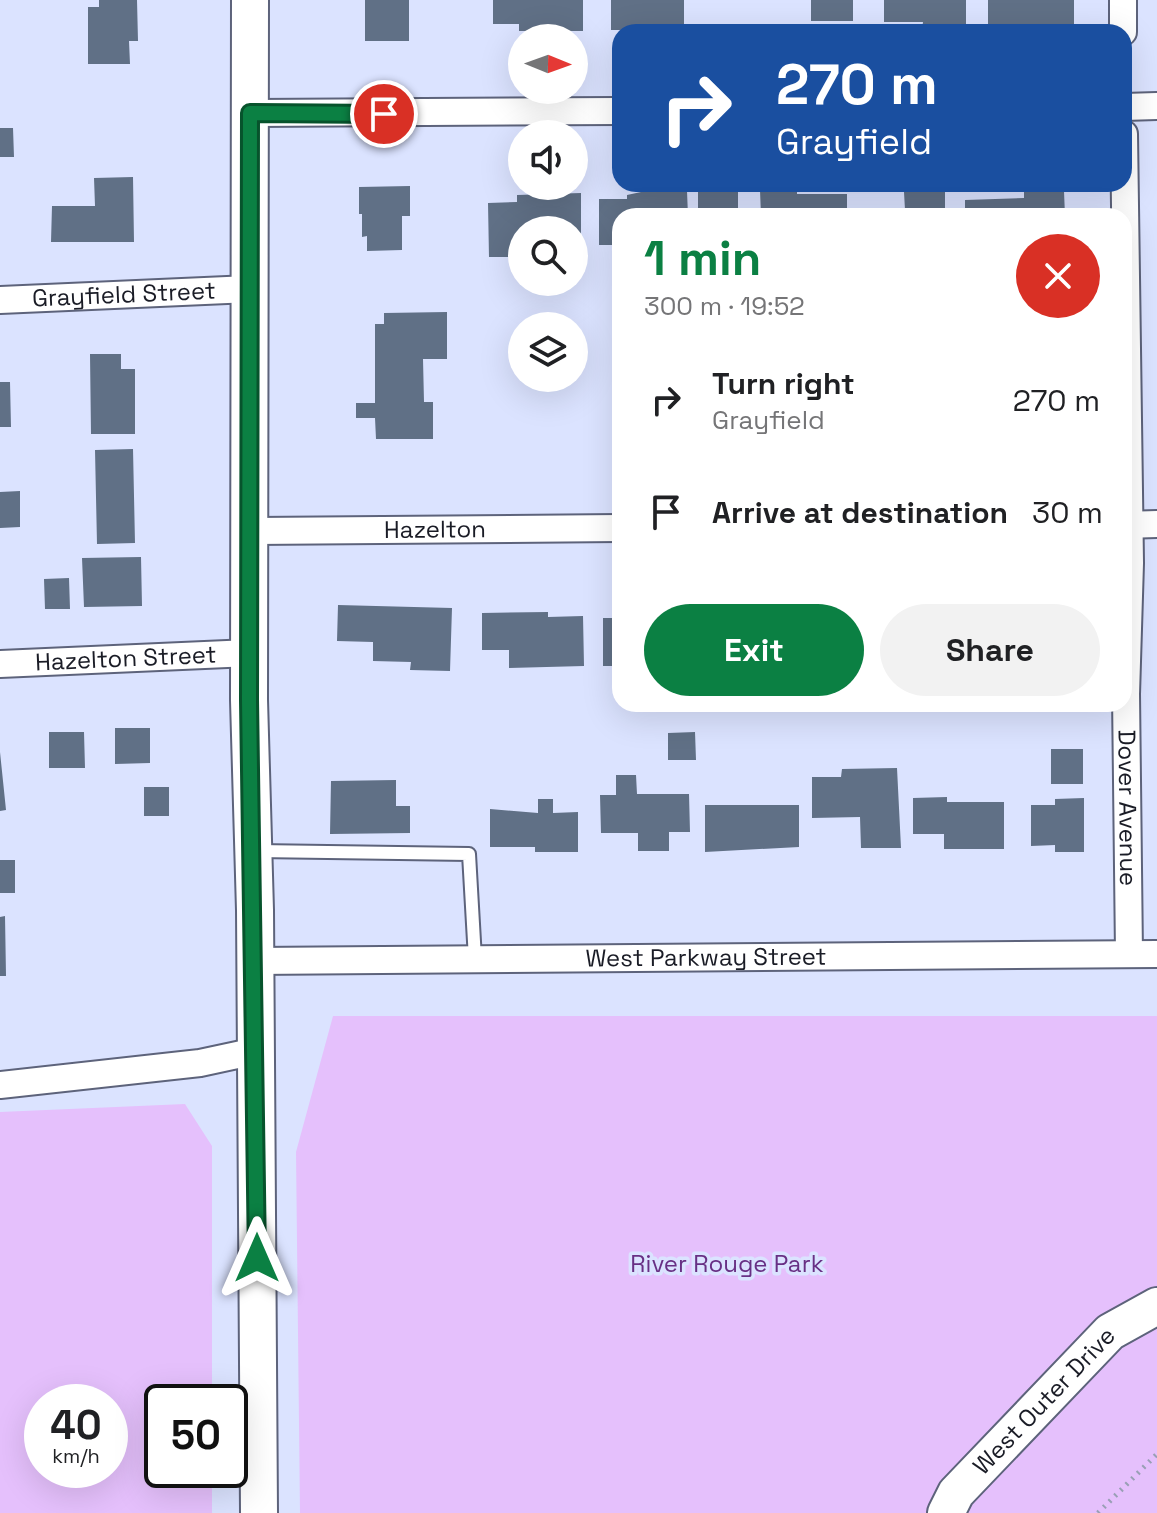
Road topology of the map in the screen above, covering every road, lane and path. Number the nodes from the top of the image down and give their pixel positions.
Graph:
1 (250, 0) edge
2 (1123, 0) edge
3 (1123, 24) edge
4 (1157, 106) edge
5 (1132, 107) edge
6 (612, 111) edge
7 (250, 113) junction
8 (250, 289) junction
9 (0, 300) edge
10 (1157, 524) edge
11 (1132, 525) edge
12 (612, 528) edge
13 (251, 531) junction
14 (250, 653) junction
15 (0, 664) edge
16 (1126, 712) edge
17 (253, 851) junction
18 (1129, 954) junction
19 (1157, 954) edge
20 (475, 959) junction
21 (254, 961) junction
22 (256, 1051) junction
23 (0, 1085) edge
24 (1157, 1306) edge
25 (1157, 1454) edge
26 (259, 1513) edge
27 (946, 1513) edge
28 (1098, 1513) edge

1 - 7 main road
2 - 3 street
4 - 5 street
6 - 7 street
7 - 8 main road
8 - 9 street, Grayfield Street
8 - 13 main road
10 - 11 street
12 - 13 street, Hazelton
13 - 14 main road
14 - 15 street, Hazelton Street
14 - 17 main road
16 - 18 street, Dover Avenue
17 - 20 lane
17 - 21 main road
18 - 19 street, West Parkway Street
18 - 20 street, West Parkway Street
20 - 21 street, West Parkway Street
21 - 22 main road
22 - 23 street
22 - 26 main road
24 - 27 main road, West Outer Drive
25 - 28 path

